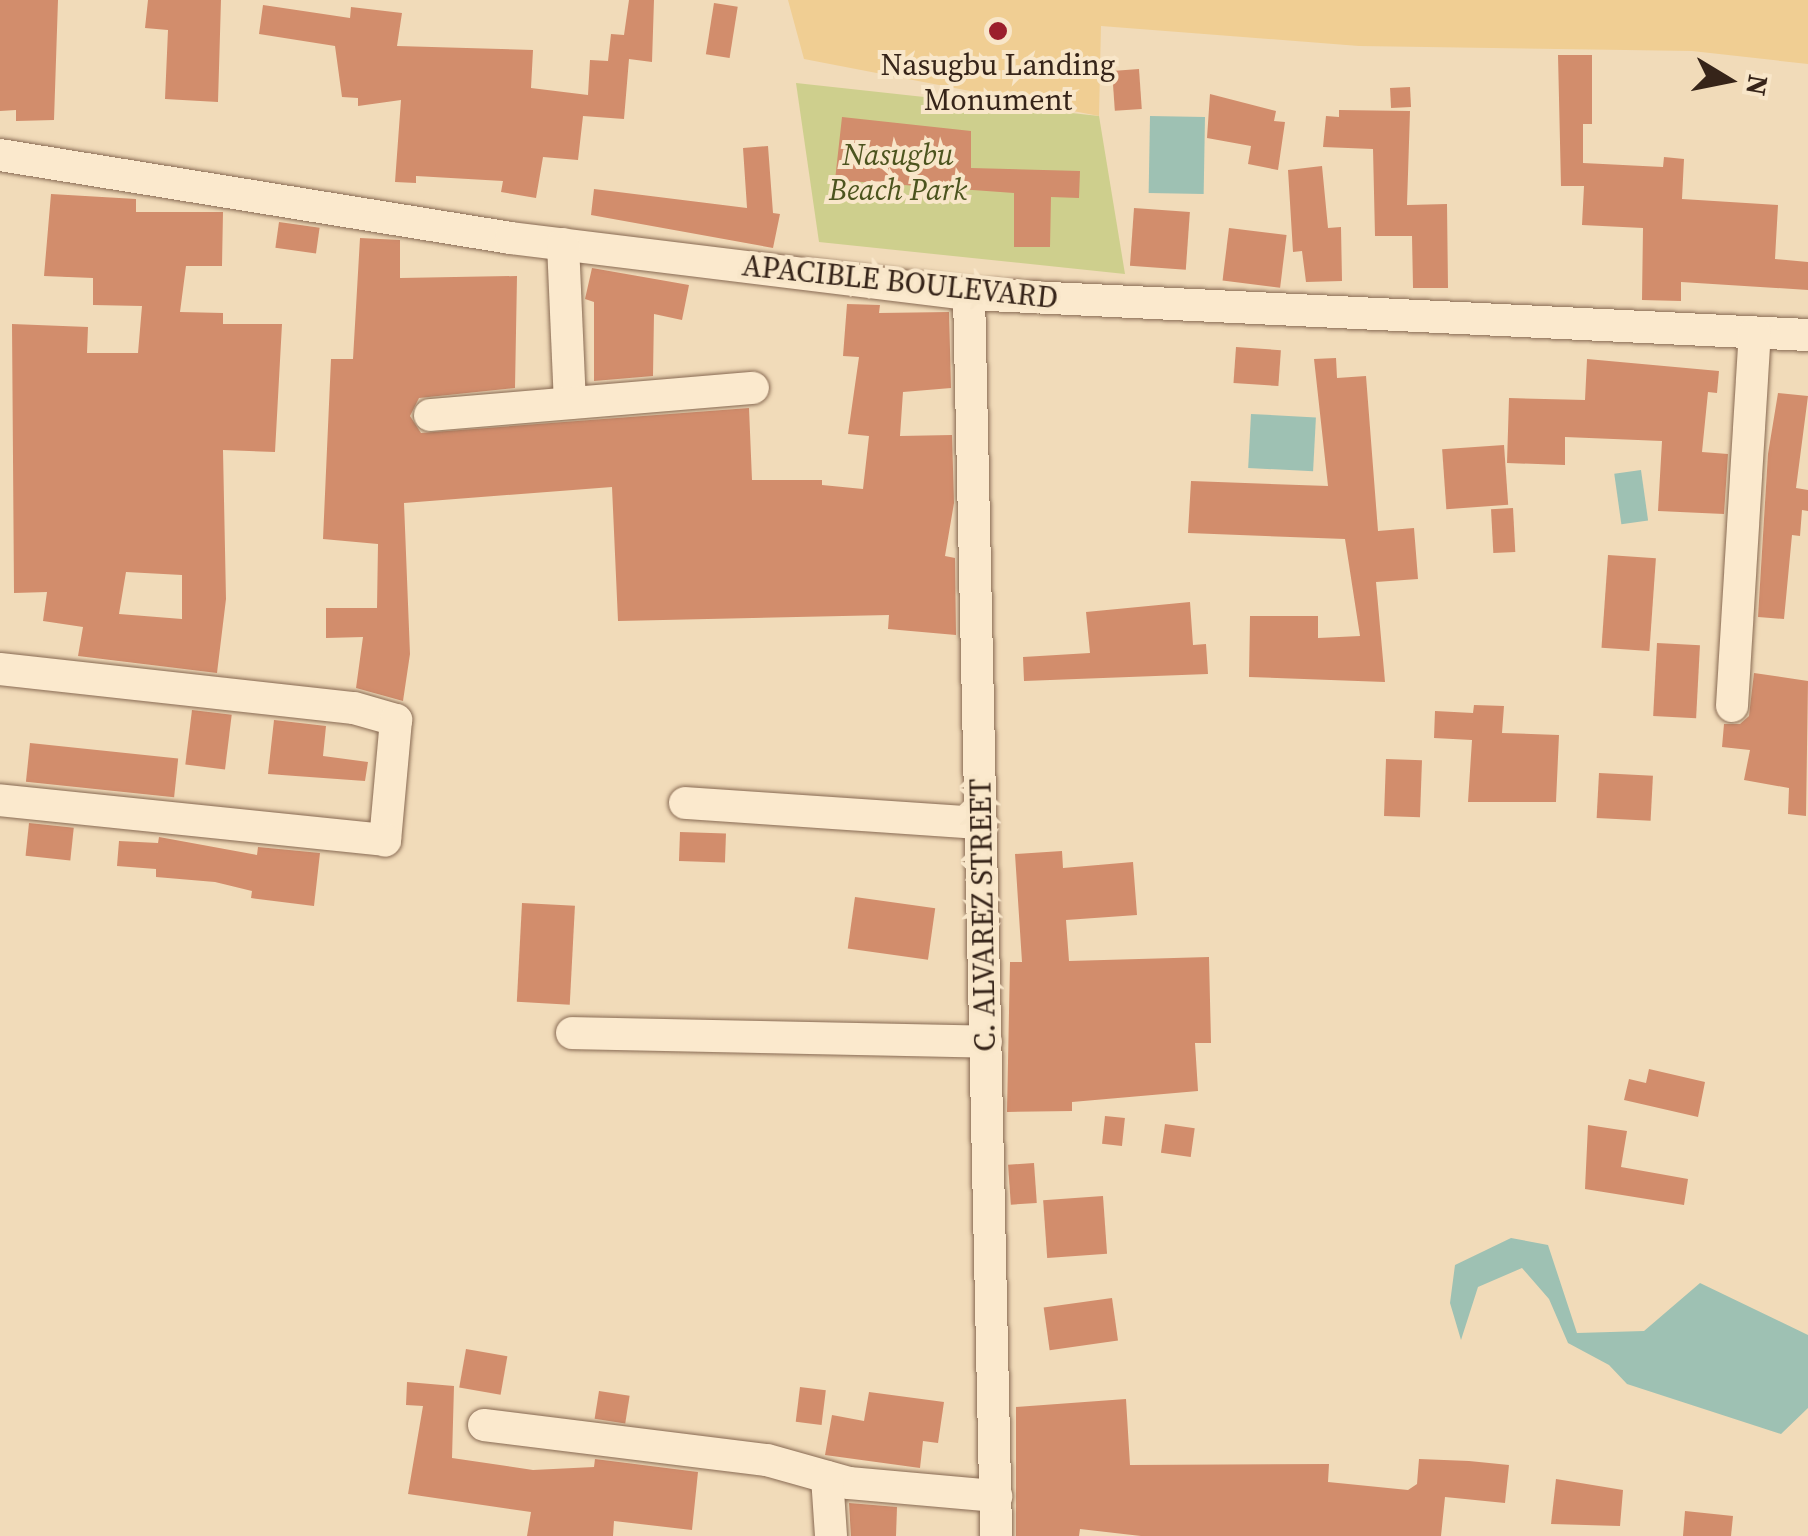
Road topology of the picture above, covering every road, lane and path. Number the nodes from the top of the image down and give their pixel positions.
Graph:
1 (0, 154) edge
2 (562, 244) junction
3 (970, 294) junction
4 (1755, 332) junction
5 (1808, 335) edge
6 (753, 388) dead end
7 (570, 403) junction
8 (430, 415) dead end
9 (0, 669) edge
10 (1732, 706) dead end
11 (0, 800) edge
12 (685, 803) dead end
13 (981, 823) junction
14 (572, 1033) dead end
15 (986, 1042) junction
16 (484, 1425) dead end
17 (827, 1477) junction
18 (996, 1496) junction
19 (831, 1536) edge
20 (996, 1536) edge

1 - 2 street, APACIBLE BOULEVARD
2 - 3 street, APACIBLE BOULEVARD
2 - 7 street
3 - 4 street, APACIBLE BOULEVARD
3 - 13 street, C. ALVAREZ STREET
4 - 5 street, APACIBLE BOULEVARD
4 - 10 street
6 - 7 street
7 - 8 street
9 - 11 street
12 - 13 street
13 - 15 street, C. ALVAREZ STREET
14 - 15 street
15 - 18 street, C. ALVAREZ STREET
16 - 17 street
17 - 18 street
17 - 19 street
18 - 20 street, C. ALVAREZ STREET

